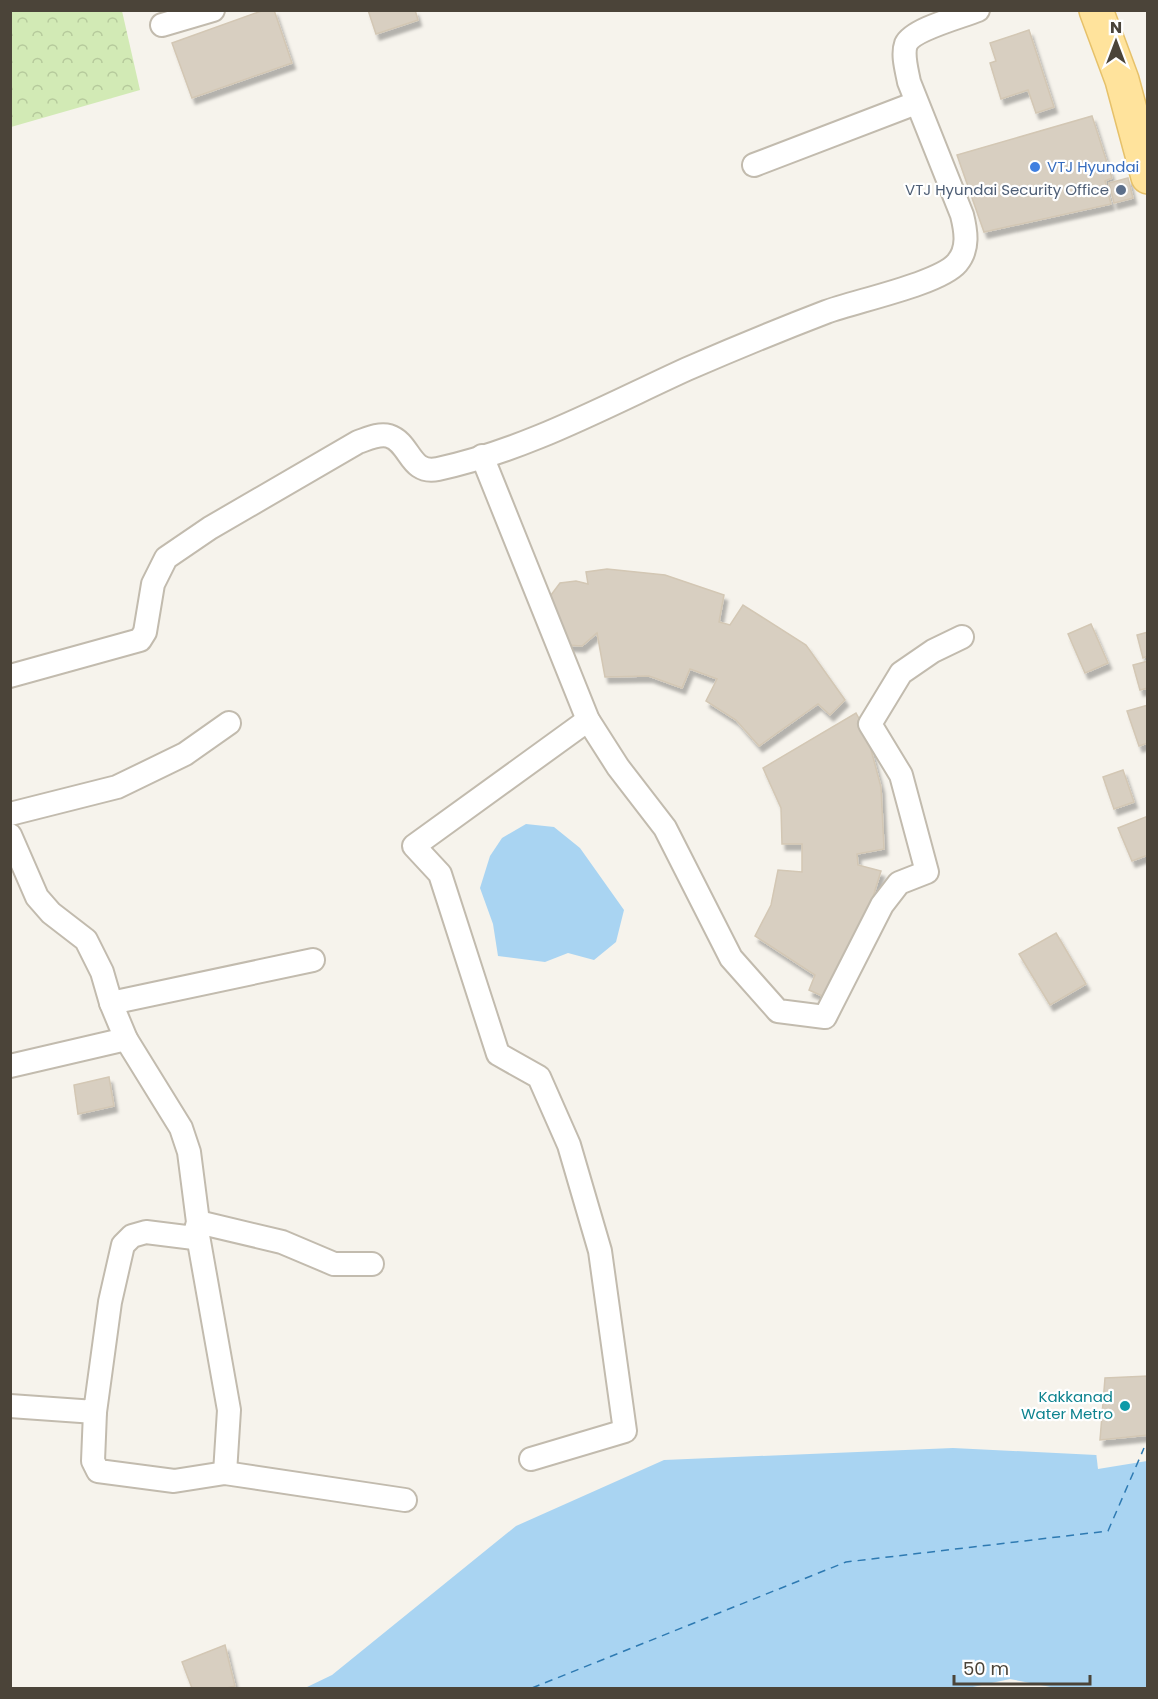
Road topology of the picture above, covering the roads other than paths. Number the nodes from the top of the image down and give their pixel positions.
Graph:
1 (978, 10) edge
2 (1096, 10) edge
3 (1117, 10) edge
4 (199, 12) edge
5 (162, 25) dead end
6 (916, 103) junction
7 (1148, 106) edge
8 (754, 165) dead end
9 (1148, 177) edge
10 (482, 456) junction
11 (962, 637) dead end
12 (10, 676) edge
13 (588, 720) junction
14 (229, 723) dead end
15 (10, 814) edge
16 (10, 835) edge
17 (313, 960) dead end
18 (111, 1004) junction
19 (126, 1039) junction
20 (10, 1066) edge
21 (198, 1226) junction
22 (372, 1264) dead end
23 (10, 1406) edge
24 (95, 1412) junction
25 (531, 1459) dead end
26 (225, 1473) junction
27 (405, 1500) dead end

1 - 6 street
2 - 9 main road
3 - 7 main road
4 - 5 street
6 - 8 street
6 - 10 street
10 - 12 street
10 - 13 street
11 - 13 street
13 - 25 street
14 - 15 street
16 - 18 street
17 - 18 street
18 - 19 street
19 - 20 street
19 - 21 street
21 - 22 street
21 - 24 street
21 - 26 street
23 - 24 street
24 - 26 street
26 - 27 street

